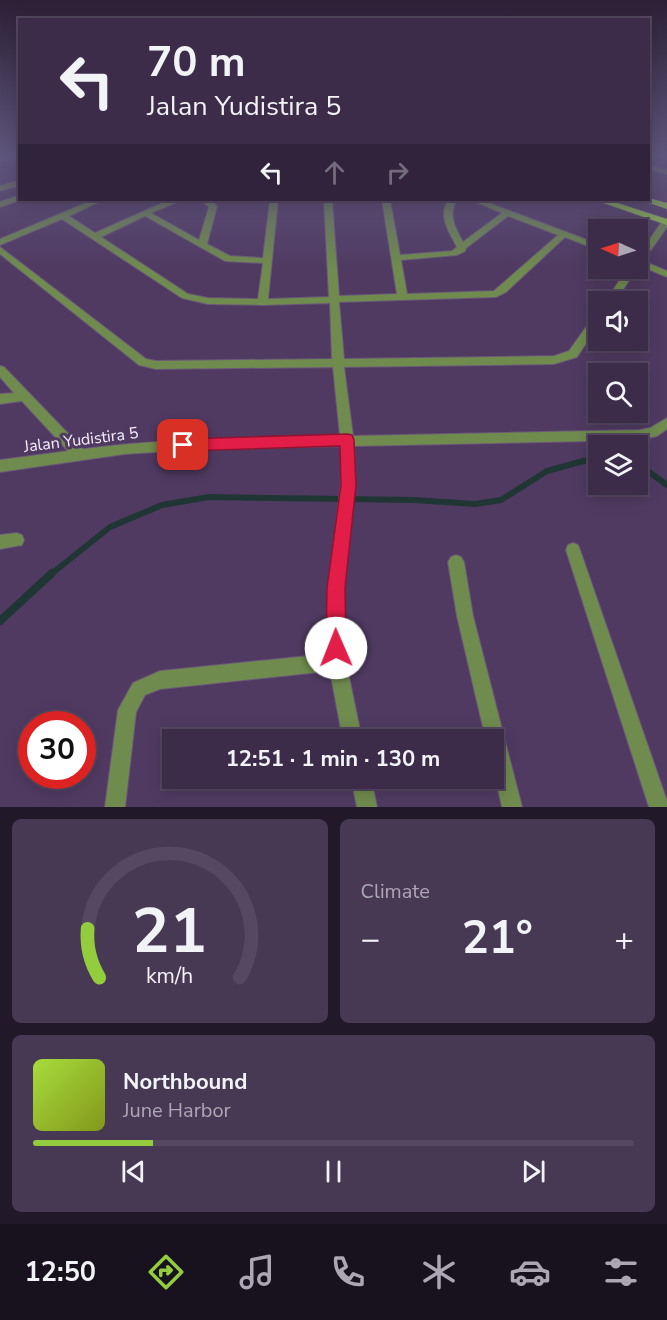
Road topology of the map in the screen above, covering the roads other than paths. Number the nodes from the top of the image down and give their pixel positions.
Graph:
1 (18, 198) edge
2 (97, 201) edge
3 (172, 201) edge
4 (206, 201) edge
5 (274, 201) edge
6 (328, 201) edge
7 (386, 201) edge
8 (452, 201) edge
9 (478, 201) edge
10 (603, 201) edge
11 (650, 201) edge
12 (0, 205) edge
13 (667, 206) edge
14 (508, 212) junction
15 (145, 213) junction
16 (64, 216) junction
17 (667, 222) edge
18 (564, 234) junction
19 (95, 236) junction
20 (0, 242) edge
21 (588, 243) edge
22 (202, 245) junction
23 (648, 248) edge
24 (462, 249) junction
25 (0, 250) edge
26 (396, 258) junction
27 (268, 261) junction
28 (648, 266) edge
29 (667, 274) edge
30 (403, 298) junction
31 (334, 300) junction
32 (263, 302) junction
33 (588, 332) edge
34 (339, 364) junction
35 (0, 370) edge
36 (25, 396) junction
37 (0, 399) edge
38 (667, 423) edge
39 (347, 440) junction
40 (81, 456) junction
41 (0, 466) edge
42 (17, 540) dead end
43 (0, 542) edge
44 (573, 550) dead end
45 (456, 562) dead end
46 (337, 662) junction
47 (351, 729) edge
48 (363, 789) edge
49 (115, 807) edge
50 (367, 807) edge
51 (512, 807) edge
52 (660, 807) edge

1 - 12 street
2 - 16 street
3 - 15 street
4 - 22 street
5 - 27 street
6 - 31 street
7 - 26 street
8 - 24 street
9 - 14 street
10 - 17 main road
11 - 13 main road
14 - 18 street
14 - 24 street
15 - 19 street
15 - 22 street
16 - 19 street
16 - 20 street
17 - 23 street
18 - 21 street
18 - 30 street
19 - 32 street
22 - 27 street
24 - 26 street
25 - 34 street
26 - 30 street
27 - 32 street
28 - 29 street
30 - 31 street
31 - 32 street
31 - 34 street
33 - 34 street
34 - 39 street
35 - 36 street
36 - 37 street
36 - 40 street
38 - 39 street, Jalan Yudistira 5
39 - 40 street, Jalan Yudistira 5
39 - 46 street
40 - 41 street, Jalan Yudistira 5
42 - 43 street
44 - 52 street
45 - 51 street
46 - 47 street
46 - 49 street
48 - 50 street

